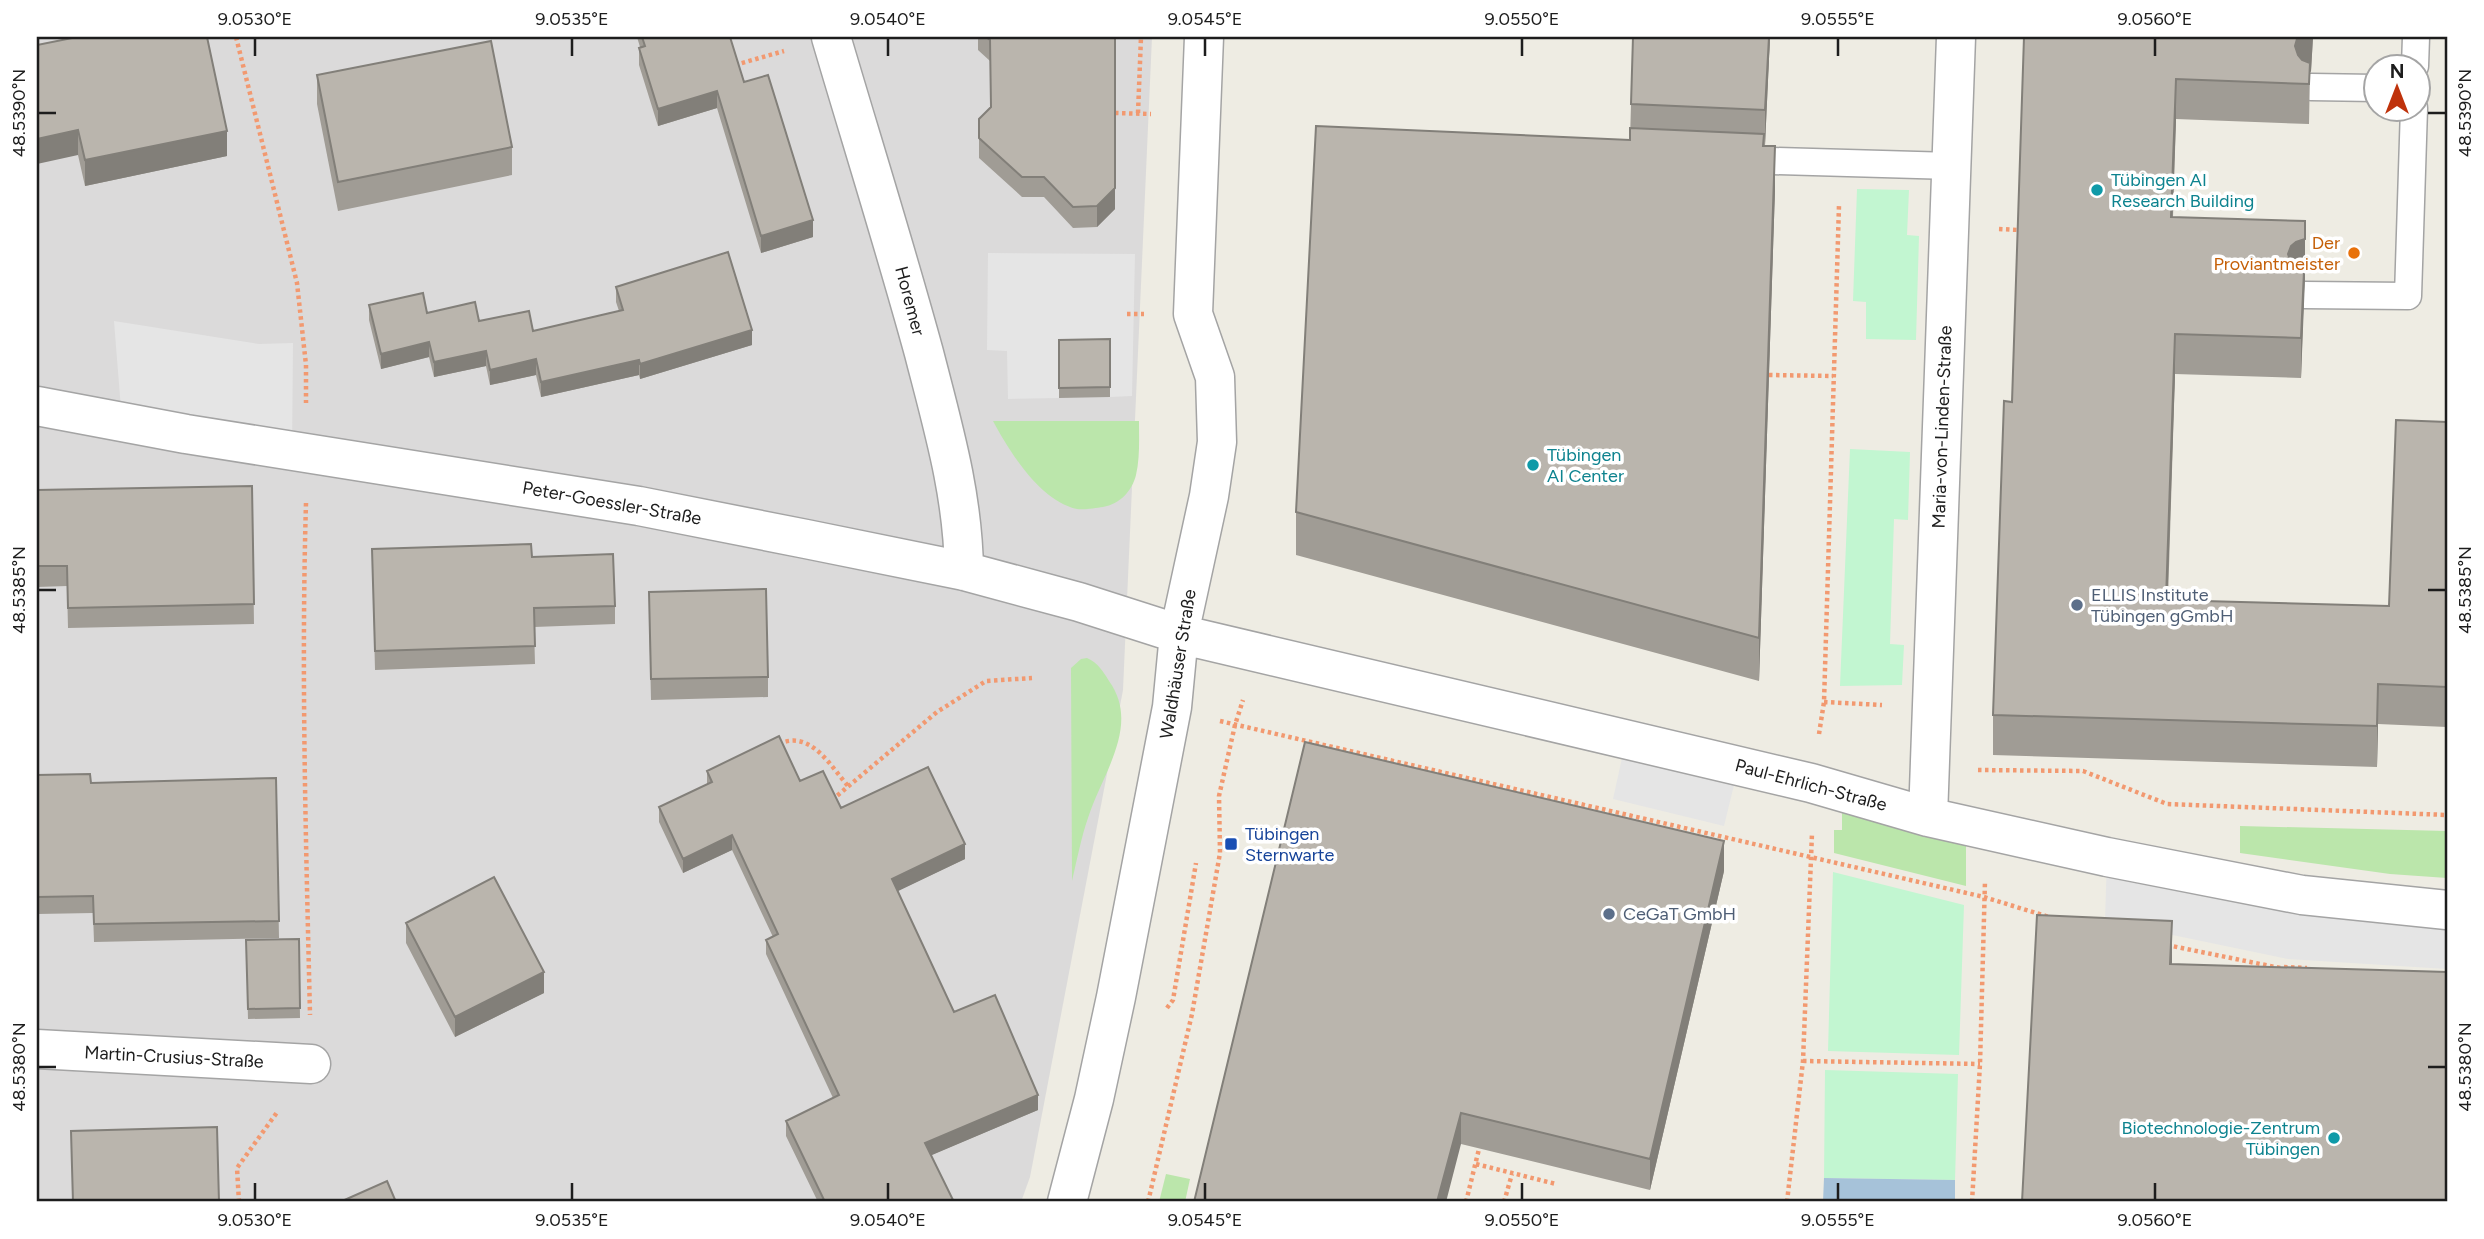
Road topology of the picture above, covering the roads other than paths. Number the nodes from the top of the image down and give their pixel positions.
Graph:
1 (831, 37) edge
2 (1204, 37) edge
3 (1956, 37) edge
4 (2311, 87) edge
5 (2362, 88) edge
6 (2414, 122) edge
7 (1719, 159) edge
8 (1952, 166) junction
9 (2304, 295) edge
10 (37, 406) edge
11 (964, 571) junction
12 (1179, 634) junction
13 (1928, 817) junction
14 (2447, 909) edge
15 (37, 1049) edge
16 (312, 1064) road end
17 (1067, 1202) edge

1 - 11 street, Horemer
2 - 12 street, Waldhäuser Straße
3 - 8 street, Maria-von-Linden-Straße
4 - 5 lane
6 - 9 lane
7 - 8 lane
8 - 13 street, Maria-von-Linden-Straße
10 - 11 street, Peter-Goessler-Straße
11 - 12 street, Peter-Goessler-Straße
12 - 13 street, Paul-Ehrlich-Straße
12 - 17 street, Waldhäuser Straße
13 - 14 street, Paul-Ehrlich-Straße
15 - 16 street, Martin-Crusius-Straße

